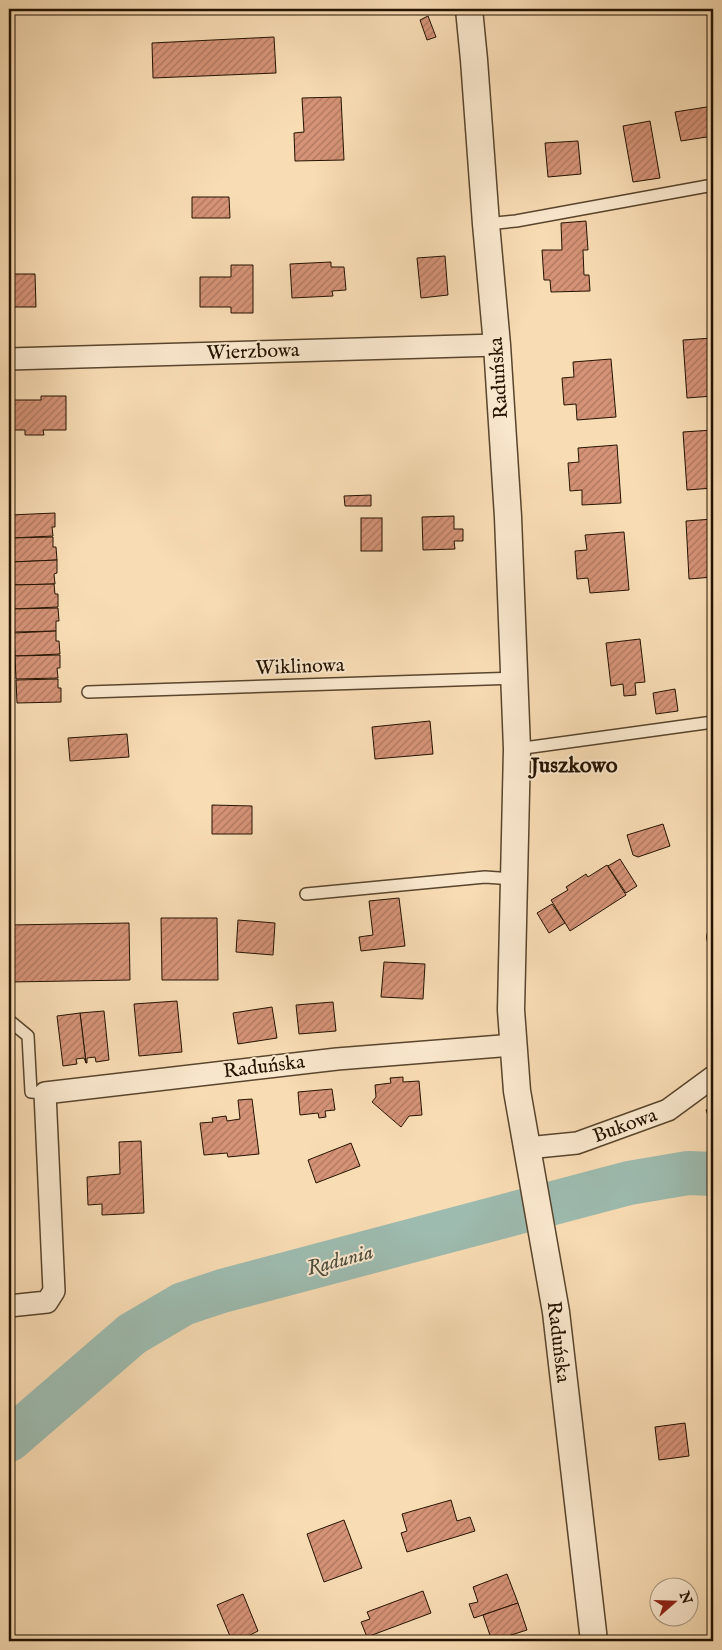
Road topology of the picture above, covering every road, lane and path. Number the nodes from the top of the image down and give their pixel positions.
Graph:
1 (469, 9) edge
2 (713, 184) edge
3 (486, 224) junction
4 (497, 344) junction
5 (9, 359) edge
6 (514, 678) junction
7 (88, 692) dead end
8 (713, 722) edge
9 (516, 749) junction
10 (514, 879) junction
11 (306, 894) dead end
12 (9, 1022) edge
13 (513, 1045) junction
14 (713, 1078) edge
15 (45, 1092) junction
16 (528, 1158) junction
17 (9, 1306) edge
18 (594, 1641) edge

1 - 3 street, Raduńska
2 - 3 lane
3 - 4 street, Raduńska
4 - 5 street, Wierzbowa
4 - 6 street, Raduńska
6 - 7 lane, Wiklinowa
6 - 9 street, Raduńska
8 - 9 lane
9 - 10 street, Raduńska
10 - 11 lane
10 - 13 street, Raduńska
12 - 15 lane
13 - 15 street, Raduńska
13 - 16 street, Raduńska
14 - 16 street, Bukowa
15 - 17 street
16 - 18 street, Raduńska

